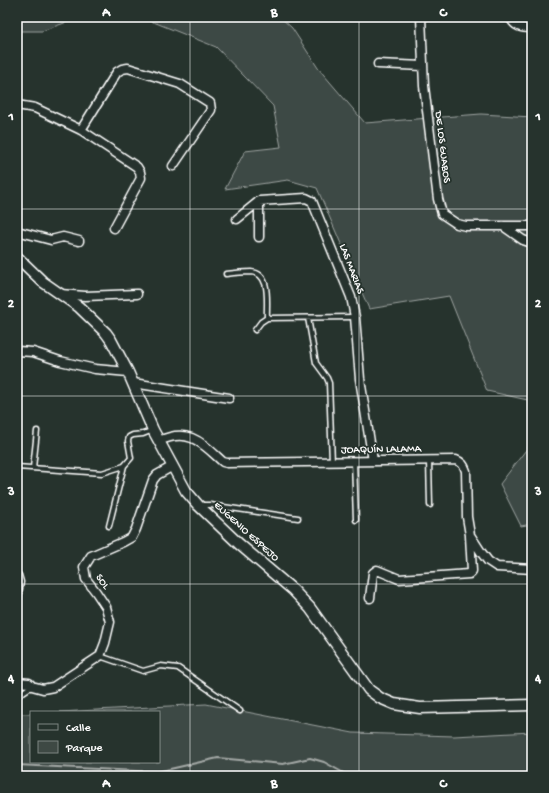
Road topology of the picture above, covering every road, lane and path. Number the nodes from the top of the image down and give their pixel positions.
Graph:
1 (421, 17) edge
2 (510, 17) edge
3 (532, 28) edge
4 (378, 64) dead end
5 (423, 66) junction
6 (17, 105) edge
7 (81, 130) junction
8 (173, 166) dead end
9 (258, 202) junction
10 (237, 219) dead end
11 (503, 226) junction
12 (532, 226) edge
13 (114, 228) dead end
14 (17, 231) edge
15 (258, 237) dead end
16 (79, 241) dead end
17 (532, 243) edge
18 (17, 257) edge
19 (226, 274) dead end
20 (60, 294) junction
21 (137, 294) dead end
22 (355, 317) junction
23 (267, 318) junction
24 (308, 318) junction
25 (255, 330) dead end
26 (17, 351) edge
27 (128, 372) junction
28 (134, 383) junction
29 (229, 398) dead end
30 (153, 430) junction
31 (37, 431) dead end
32 (159, 441) junction
33 (429, 460) junction
34 (354, 461) junction
35 (373, 461) junction
36 (332, 462) junction
37 (124, 466) junction
38 (172, 466) junction
39 (17, 467) edge
40 (33, 468) junction
41 (198, 505) junction
42 (430, 505) dead end
43 (298, 518) dead end
44 (356, 520) dead end
45 (109, 526) dead end
46 (470, 535) junction
47 (532, 569) edge
48 (17, 574) edge
49 (370, 598) dead end
50 (17, 607) edge
51 (100, 656) junction
52 (18, 681) edge
53 (32, 686) junction
54 (17, 696) edge
55 (532, 706) edge
56 (240, 711) dead end

1 - 5 street, DE LOS GUABOS
2 - 3 street
4 - 5 street
5 - 11 street, DE LOS GUABOS
6 - 7 street
7 - 8 street
7 - 13 street
9 - 10 street
9 - 15 street
9 - 22 street, LAS MARIAS
11 - 12 street, DE LOS GUABOS
11 - 17 street
14 - 16 street
18 - 20 street, EUGENIO ESPEJO
19 - 23 lane
20 - 21 street
20 - 27 street, EUGENIO ESPEJO
22 - 24 lane
22 - 35 street, LAS MARIAS
23 - 24 lane
23 - 25 lane
24 - 36 lane
26 - 27 street
27 - 28 street, EUGENIO ESPEJO
28 - 29 street
28 - 30 street, EUGENIO ESPEJO
30 - 32 street, EUGENIO ESPEJO
30 - 37 lane
31 - 40 lane
32 - 36 street, JOAQUÍN LALAMA
32 - 38 street, EUGENIO ESPEJO
33 - 35 street, JOAQUÍN LALAMA
33 - 42 lane
33 - 46 street, JOAQUÍN LALAMA
34 - 35 street, JOAQUÍN LALAMA
34 - 36 street, JOAQUÍN LALAMA
34 - 44 lane
37 - 40 lane
37 - 45 lane
38 - 41 street, EUGENIO ESPEJO
38 - 51 street, SOL
39 - 40 lane
41 - 43 lane
41 - 55 street, EUGENIO ESPEJO
46 - 47 street, JOAQUÍN LALAMA
46 - 49 street
48 - 50 lane
51 - 53 street
51 - 56 lane
52 - 53 street
53 - 54 lane

